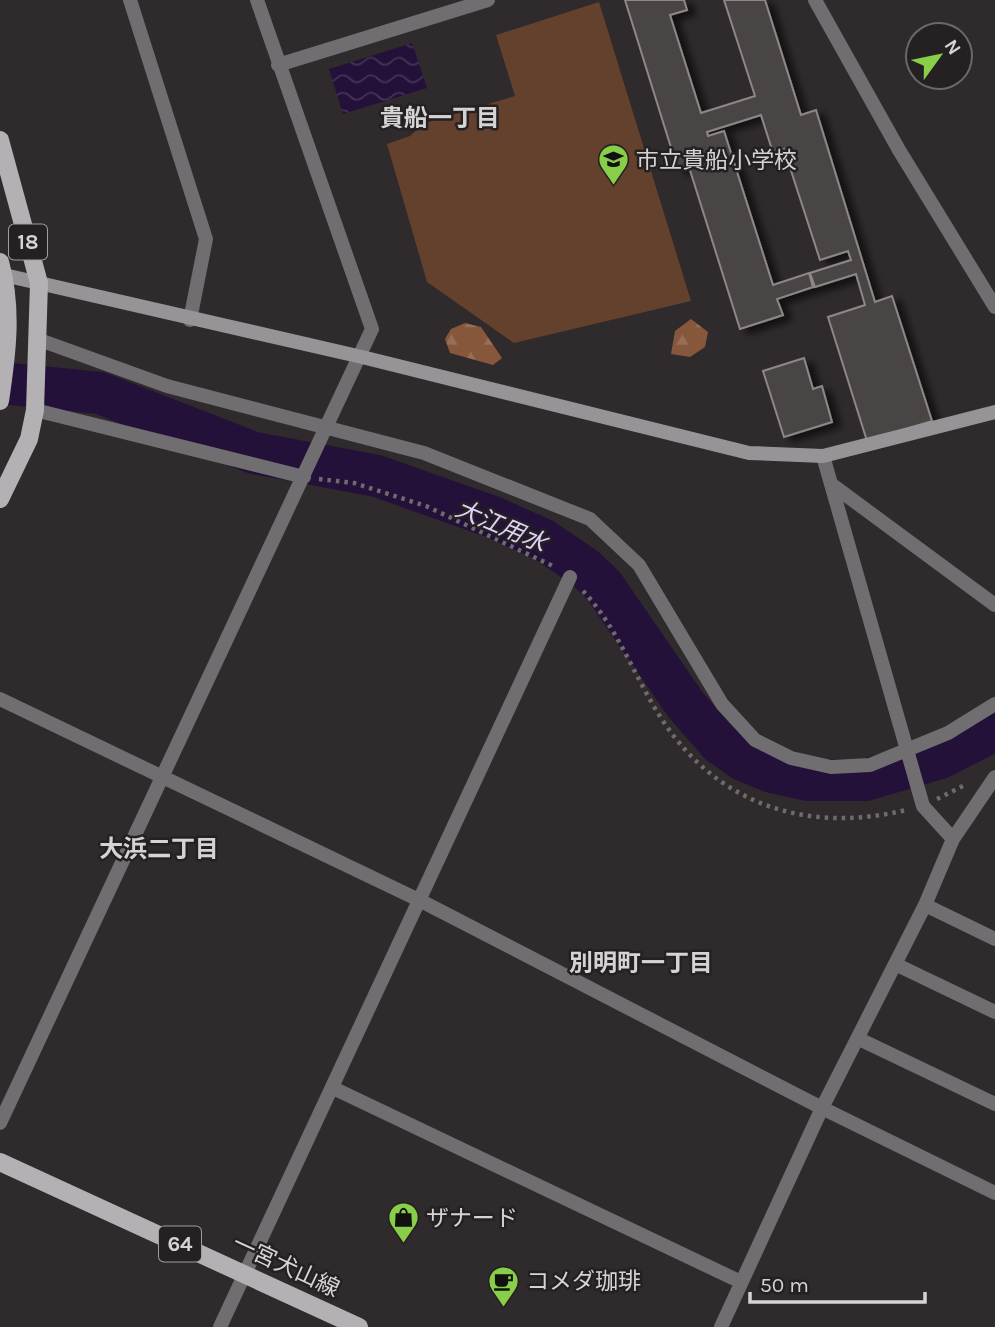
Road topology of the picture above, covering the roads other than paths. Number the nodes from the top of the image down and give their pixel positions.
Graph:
1 (130, 0) edge
2 (257, 0) edge
3 (488, 0) edge
4 (815, 0) edge
5 (278, 65) junction
6 (0, 140) edge
7 (1, 270) edge
8 (39, 283) junction
9 (995, 307) edge
10 (190, 320) junction
11 (37, 343) junction
12 (362, 357) junction
13 (0, 400) edge
14 (35, 404) junction
15 (995, 412) edge
16 (326, 431) junction
17 (823, 456) junction
18 (306, 474) junction
19 (831, 484) junction
20 (0, 499) edge
21 (570, 577) road end
22 (995, 604) edge
23 (0, 699) edge
24 (995, 704) edge
25 (908, 754) junction
26 (162, 776) junction
27 (995, 777) edge
28 (953, 839) junction
29 (421, 901) junction
30 (925, 905) junction
31 (995, 939) edge
32 (895, 964) junction
33 (995, 1012) edge
34 (859, 1039) junction
35 (333, 1088) junction
36 (995, 1104) edge
37 (822, 1108) junction
38 (0, 1124) edge
39 (0, 1162) edge
40 (995, 1193) edge
41 (245, 1274) junction
42 (741, 1282) junction
43 (220, 1327) edge
44 (359, 1327) edge
45 (720, 1327) edge

1 - 10 street
2 - 5 street
3 - 5 street
4 - 9 street
5 - 12 street
6 - 8 main road, 18
7 - 8 street
7 - 13 main road, 18
8 - 10 street
8 - 11 main road, 18
10 - 12 street
11 - 14 main road, 18
11 - 16 street
12 - 16 street
12 - 17 street
14 - 18 street
14 - 20 main road, 18
15 - 17 street
16 - 18 street
16 - 25 street
17 - 19 street
18 - 26 street
19 - 22 street
19 - 25 street
21 - 29 street
23 - 26 street
24 - 25 street
25 - 28 street
26 - 29 street
26 - 38 street
27 - 28 street
28 - 30 street
29 - 35 street
29 - 37 street
30 - 31 street
30 - 32 street
32 - 33 street
32 - 34 street
34 - 36 street
34 - 37 street
35 - 41 street
35 - 42 street
37 - 40 street
37 - 42 street
39 - 41 main road, 一宮犬山線 / 64
41 - 43 street
41 - 44 main road, 一宮犬山線 / 64
42 - 45 street

